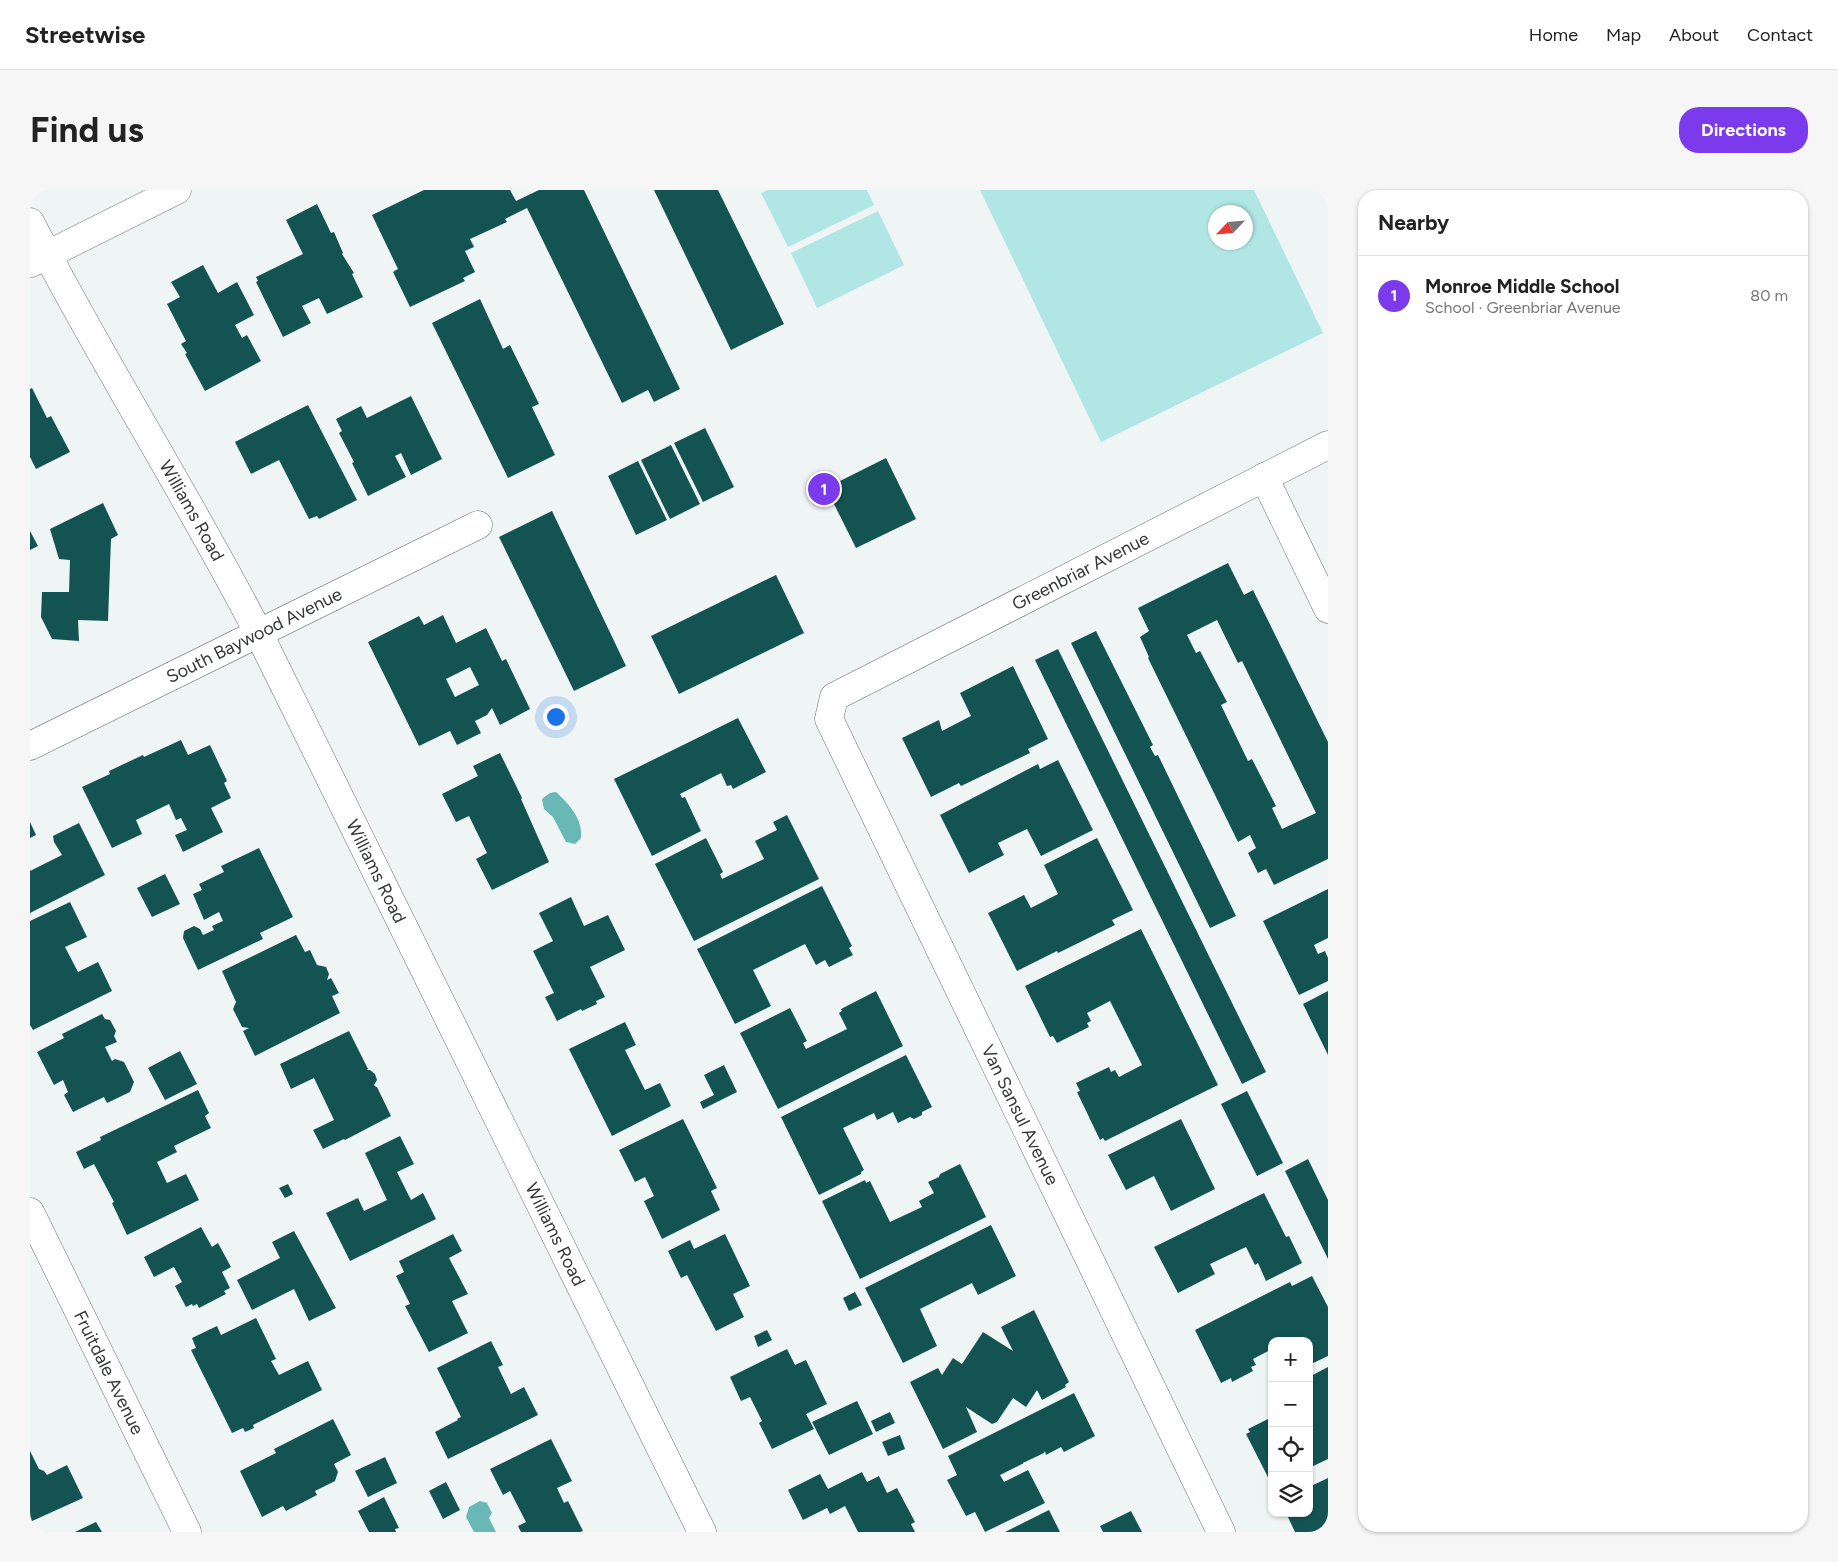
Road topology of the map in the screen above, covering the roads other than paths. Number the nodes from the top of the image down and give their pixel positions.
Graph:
1 (177, 190) edge
2 (30, 222) edge
3 (38, 259) edge
4 (1328, 446) edge
5 (1264, 477) junction
6 (478, 525) dead end
7 (1328, 609) edge
8 (259, 634) junction
9 (834, 697) joint
10 (30, 746) edge
11 (30, 1212) edge
12 (187, 1532) edge
13 (702, 1532) edge
14 (1221, 1532) edge

1 - 3 street
2 - 3 street, Williams Road
3 - 8 street, Williams Road
4 - 5 street, Greenbriar Avenue
5 - 7 street
5 - 9 street, Greenbriar Avenue
6 - 8 street, South Baywood Avenue
8 - 10 street, South Baywood Avenue
8 - 13 street, Williams Road
9 - 14 street, Van Sansul Avenue
11 - 12 street, Fruitdale Avenue

